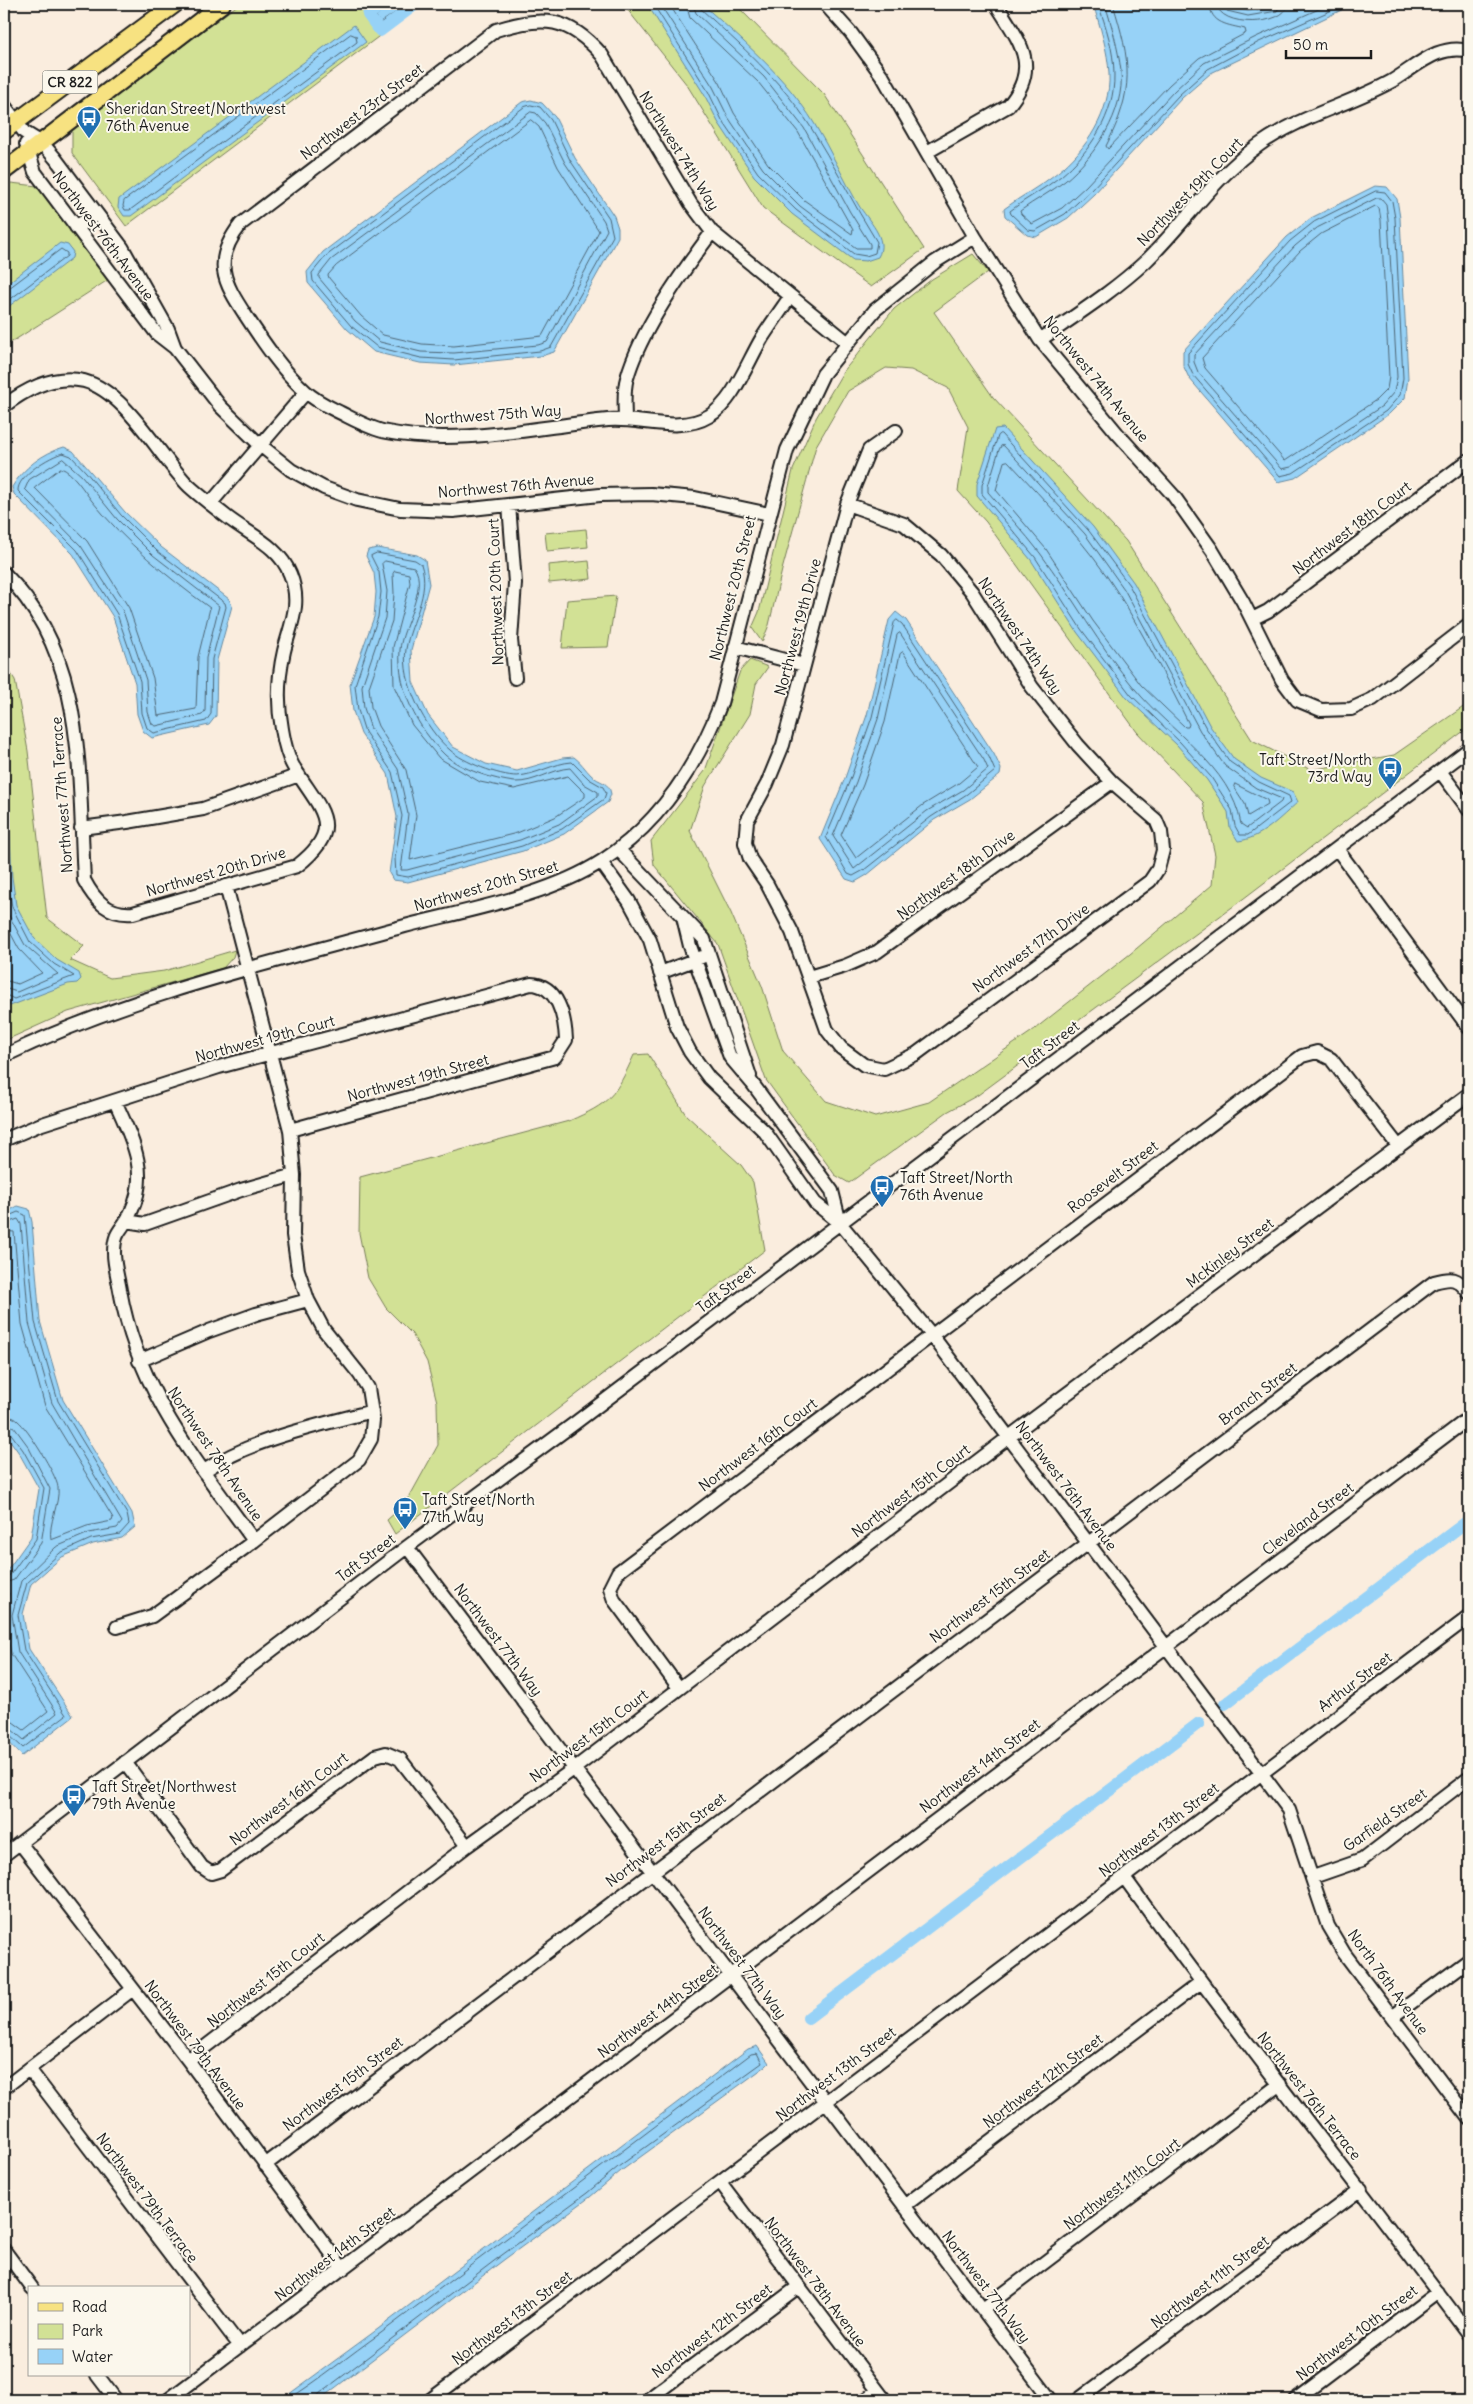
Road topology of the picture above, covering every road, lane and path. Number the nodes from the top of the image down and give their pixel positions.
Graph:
1 (175, 4) edge
2 (222, 4) edge
3 (825, 4) edge
4 (996, 4) edge
5 (536, 21) joint
6 (1463, 49) edge
7 (4, 105) edge
8 (15, 129) edge
9 (42, 143) junction
10 (927, 152) junction
11 (28, 154) junction
12 (4, 171) edge
13 (96, 213) junction
14 (76, 227) junction
15 (712, 232) junction
16 (975, 238) junction
17 (224, 252) joint
18 (790, 297) junction
19 (1040, 340) junction
20 (847, 342) junction
21 (175, 348) junction
22 (306, 392) junction
23 (4, 406) edge
24 (625, 420) junction
25 (896, 431) dead end
26 (259, 444) junction
27 (1469, 460) edge
28 (210, 504) junction
29 (847, 504) junction
30 (509, 505) junction
31 (769, 514) junction
32 (4, 573) edge
33 (1252, 619) junction
34 (1469, 625) edge
35 (735, 647) junction
36 (804, 665) junction
37 (515, 678) dead end
38 (1469, 749) edge
39 (1440, 771) junction
40 (299, 775) junction
41 (1112, 782) junction
42 (1469, 810) edge
43 (1149, 812) joint
44 (82, 828) junction
45 (1337, 849) junction
46 (619, 850) junction
47 (601, 862) junction
48 (226, 886) junction
49 (105, 906) joint
50 (683, 917) junction
51 (709, 955) junction
52 (695, 960) junction
53 (249, 969) junction
54 (660, 973) junction
55 (809, 977) junction
56 (1469, 1028) edge
57 (271, 1054) junction
58 (4, 1056) edge
59 (555, 1057) joint
60 (752, 1082) junction
61 (1469, 1094) edge
62 (115, 1101) junction
63 (290, 1130) junction
64 (4, 1140) edge
65 (1399, 1147) junction
66 (294, 1175) junction
67 (126, 1221) junction
68 (840, 1223) junction
69 (1469, 1293) edge
70 (308, 1300) junction
71 (931, 1334) junction
72 (139, 1361) junction
73 (372, 1411) junction
74 (1469, 1418) edge
75 (1009, 1437) junction
76 (204, 1471) junction
77 (254, 1541) junction
78 (1088, 1542) junction
79 (406, 1547) junction
80 (1469, 1617) edge
81 (117, 1627) dead end
82 (1166, 1645) junction
83 (679, 1688) junction
84 (125, 1762) junction
85 (574, 1768) junction
86 (1260, 1773) junction
87 (1469, 1778) edge
88 (20, 1843) junction
89 (467, 1846) junction
90 (4, 1855) edge
91 (652, 1870) junction
92 (1124, 1877) junction
93 (1313, 1877) junction
94 (1469, 1960) edge
95 (731, 1976) junction
96 (1202, 1982) junction
97 (133, 1989) junction
98 (1392, 2017) junction
99 (188, 2060) junction
100 (29, 2069) junction
101 (1280, 2084) junction
102 (4, 2088) edge
103 (825, 2102) junction
104 (1469, 2119) edge
105 (265, 2165) junction
106 (720, 2182) junction
107 (1361, 2189) junction
108 (904, 2206) junction
109 (4, 2250) edge
110 (343, 2269) junction
111 (31, 2286) edge
112 (798, 2287) junction
113 (1438, 2292) junction
114 (982, 2309) junction
115 (1469, 2334) edge
116 (240, 2346) junction
117 (98, 2376) edge
118 (881, 2396) edge
119 (116, 2400) edge
120 (168, 2400) edge
121 (430, 2400) edge
122 (647, 2400) edge
123 (865, 2400) edge
124 (1051, 2400) edge
125 (1078, 2400) edge
126 (1295, 2400) edge

1 - 8 main road, CR 822
2 - 9 main road, CR 822
3 - 10 street, Northwest 74th Avenue
4 - 10 street
5 - 15 street, Northwest 74th Way
5 - 17 street, Northwest 23rd Street
6 - 19 street, Northwest 19th Court
7 - 8 street, Northwest 76th Avenue
8 - 9 street, Northwest 76th Avenue
8 - 11 street, Northwest 76th Avenue
9 - 11 main road, CR 822
9 - 13 street, Northwest 76th Avenue
10 - 16 street, Northwest 74th Avenue
11 - 12 main road, CR 822
11 - 14 street, Northwest 76th Avenue
13 - 14 street
13 - 21 street, Northwest 76th Avenue
14 - 21 street, Northwest 76th Avenue
15 - 18 street, Northwest 74th Way
15 - 24 street
16 - 19 street, Northwest 74th Avenue
16 - 20 street, Northwest 20th Street
17 - 22 street, Northwest 75th Way
18 - 20 street, Northwest 74th Way
18 - 24 street, Northwest 75th Way
19 - 33 street, Northwest 74th Avenue
20 - 31 street, Northwest 20th Street
21 - 26 street, Northwest 76th Avenue
22 - 24 street, Northwest 75th Way
22 - 26 street
23 - 28 street
25 - 29 street, Northwest 19th Drive
26 - 28 street
26 - 30 street, Northwest 76th Avenue
27 - 33 street, Northwest 18th Court
28 - 40 street
29 - 36 street, Northwest 19th Drive
29 - 41 street, Northwest 74th Way
30 - 31 street, Northwest 76th Avenue
30 - 37 street, Northwest 20th Court
31 - 35 street, Northwest 20th Street
32 - 44 street, Northwest 77th Terrace
33 - 34 street, Northwest 74th Avenue
35 - 36 street
35 - 46 street, Northwest 20th Street
36 - 55 street, Northwest 19th Drive
38 - 39 street, Taft Street
39 - 42 street
39 - 45 street, Taft Street
40 - 44 street
40 - 48 street, Northwest 20th Drive
41 - 43 street, Northwest 74th Way
41 - 55 street, Northwest 18th Drive
43 - 55 street, Northwest 17th Drive
44 - 49 street, Northwest 77th Terrace
45 - 56 street
45 - 68 street, Taft Street
46 - 47 street, Northwest 20th Street
46 - 50 street, Northwest 76th Avenue
47 - 53 street, Northwest 20th Street
47 - 54 street, Northwest 76th Avenue
48 - 49 street, Northwest 20th Drive
48 - 53 street
50 - 51 street, Northwest 76th Avenue
50 - 52 street, Northwest 76th Avenue
51 - 52 street
51 - 60 street, Northwest 76th Avenue
52 - 54 street
52 - 60 street, Northwest 76th Avenue
53 - 57 street
53 - 58 street, Northwest 20th Street
54 - 68 street, Northwest 76th Avenue
57 - 59 street, Northwest 19th Court
57 - 62 street, Northwest 19th Court
57 - 63 street
59 - 63 street, Northwest 19th Street
60 - 68 street, Northwest 76th Avenue
61 - 65 street, McKinley Street
62 - 64 street, Northwest 19th Court
62 - 67 street, Northwest 78th Avenue
63 - 66 street
65 - 71 street, Roosevelt Street
65 - 75 street, McKinley Street
66 - 67 street
66 - 70 street
67 - 72 street, Northwest 78th Avenue
68 - 71 street, Northwest 76th Avenue
68 - 79 street, Taft Street
69 - 78 street, Branch Street
70 - 72 street
70 - 73 street
71 - 75 street, Northwest 76th Avenue
71 - 83 street, Northwest 16th Court
72 - 76 street, Northwest 78th Avenue
73 - 76 street
73 - 77 street
74 - 82 street, Cleveland Street
75 - 78 street, Northwest 76th Avenue
75 - 83 street, Northwest 15th Court
76 - 77 street, Northwest 78th Avenue
77 - 81 street
78 - 82 street, Northwest 76th Avenue
78 - 91 street, Northwest 15th Street
79 - 84 street, Taft Street
79 - 85 street, Northwest 77th Way
80 - 86 street, Arthur Street
82 - 86 street, Northwest 76th Avenue
82 - 95 street, Northwest 14th Street
83 - 85 street, Northwest 15th Court
84 - 88 street, Taft Street
84 - 89 street, Northwest 16th Court
85 - 89 street, Northwest 15th Court
85 - 91 street, Northwest 77th Way
86 - 92 street, Northwest 13th Street
86 - 93 street, North 76th Avenue
87 - 93 street, Garfield Street
88 - 90 street, Taft Street
88 - 97 street, Northwest 79th Avenue
89 - 99 street, Northwest 15th Court
91 - 95 street, Northwest 77th Way
91 - 105 street, Northwest 15th Street
92 - 96 street, Northwest 76th Terrace
92 - 103 street, Northwest 13th Street
93 - 98 street, North 76th Avenue
94 - 98 street
95 - 103 street, Northwest 77th Way
95 - 110 street, Northwest 14th Street
96 - 101 street, Northwest 76th Terrace
96 - 108 street, Northwest 12th Street
97 - 99 street, Northwest 79th Avenue
97 - 100 street
98 - 104 street, North 76th Avenue
99 - 105 street, Northwest 79th Avenue
100 - 102 street
100 - 116 street, Northwest 79th Terrace
101 - 107 street, Northwest 76th Terrace
101 - 114 street, Northwest 11th Court
103 - 106 street, Northwest 13th Street
103 - 108 street, Northwest 77th Way
105 - 110 street, Northwest 79th Avenue
106 - 112 street, Northwest 78th Avenue
106 - 121 street, Northwest 13th Street
107 - 113 street, Northwest 76th Terrace
107 - 125 street, Northwest 11th Street
108 - 114 street, Northwest 77th Way
109 - 111 street
110 - 116 street, Northwest 14th Street
112 - 118 street, Northwest 78th Avenue
112 - 122 street, Northwest 12th Street
113 - 115 street, Northwest 76th Terrace
113 - 126 street, Northwest 10th Street
114 - 124 street, Northwest 77th Way
116 - 120 street, Northwest 14th Street
117 - 119 street
118 - 123 street

